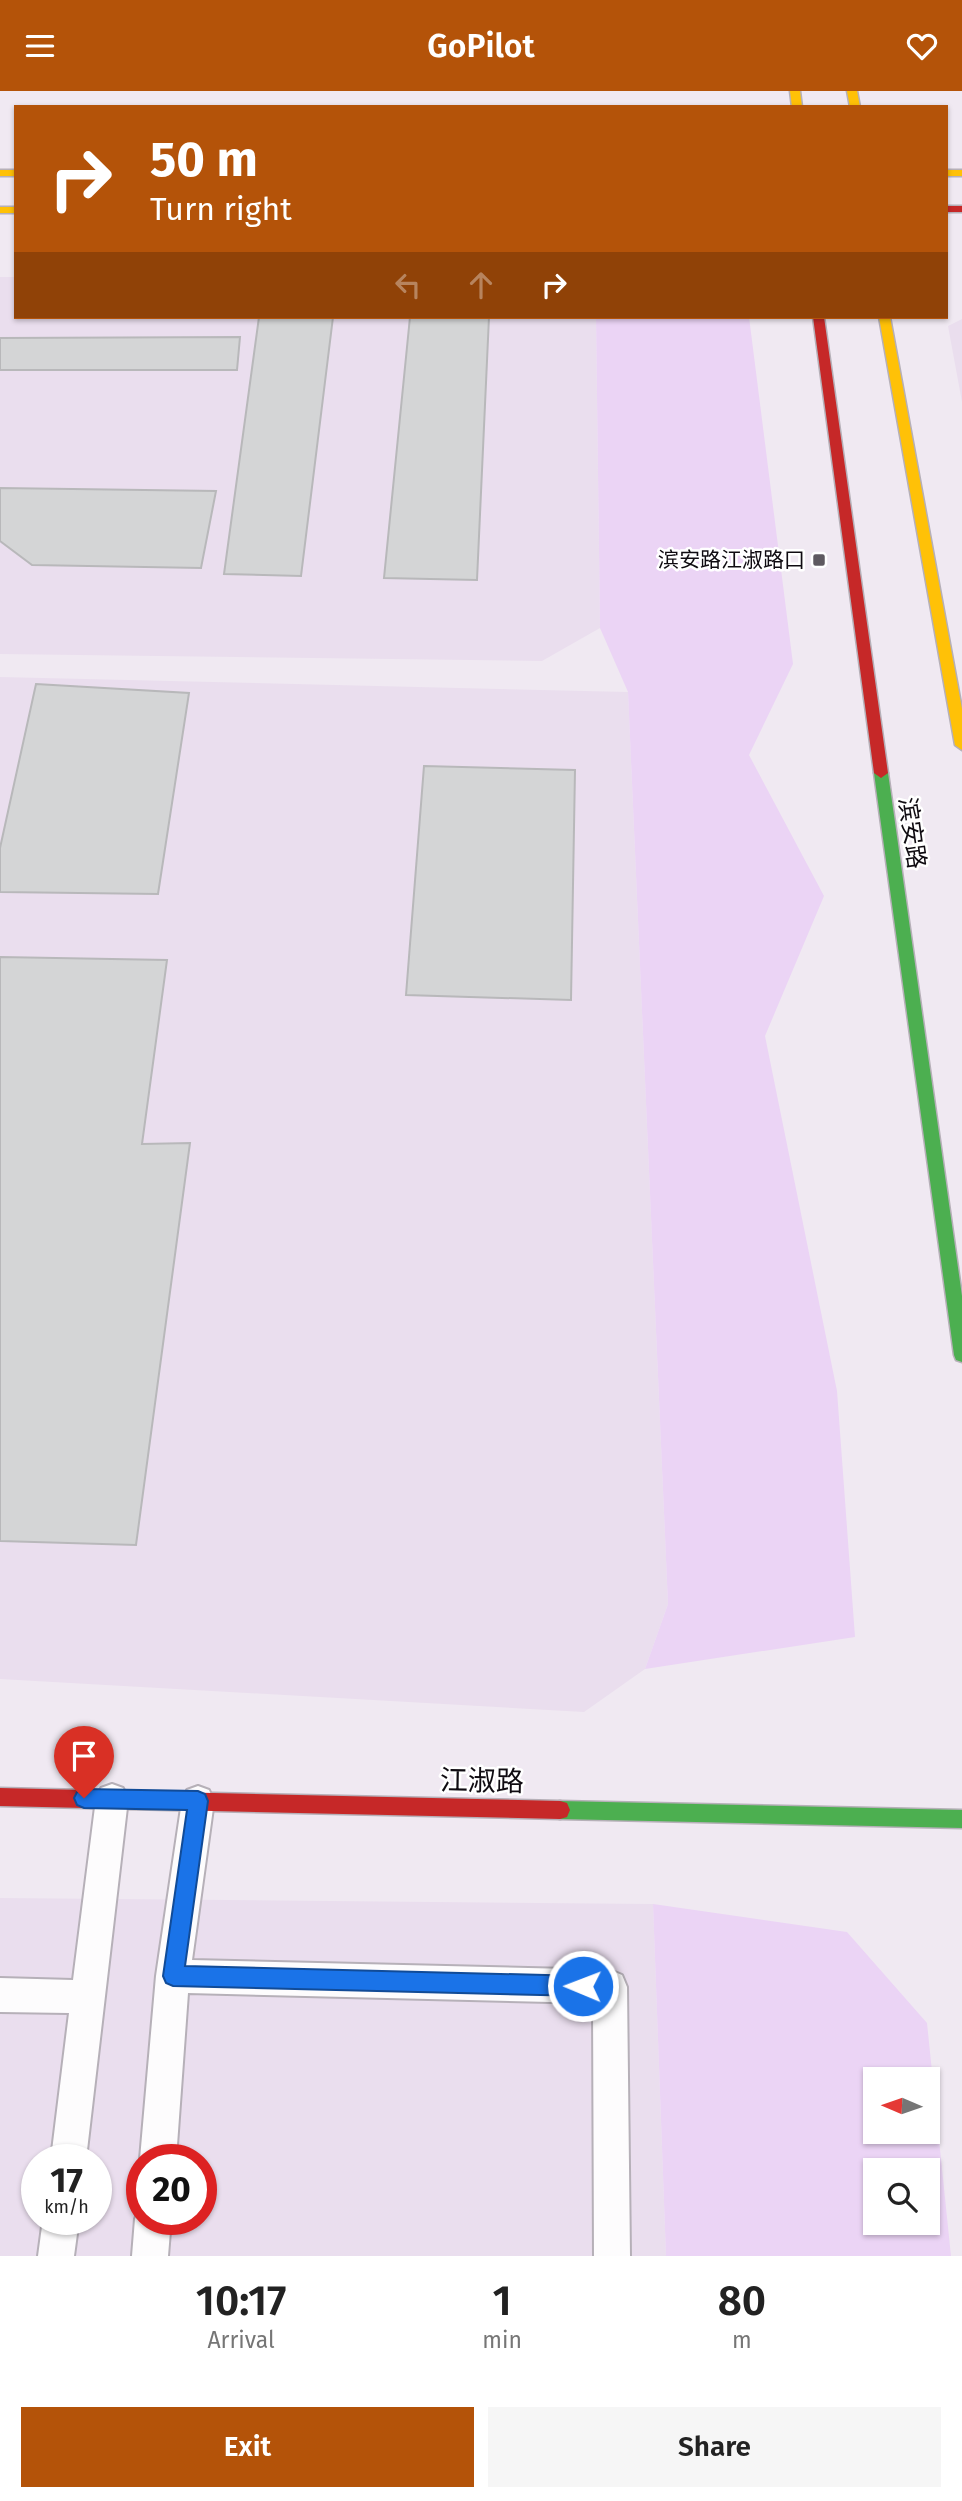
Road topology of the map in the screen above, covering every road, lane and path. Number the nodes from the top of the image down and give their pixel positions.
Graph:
1 (818, 319) edge
2 (884, 319) edge
3 (962, 744) edge
4 (962, 1355) edge
5 (0, 1797) edge
6 (112, 1799) junction
7 (198, 1801) junction
8 (962, 1819) edge
9 (173, 1976) junction
10 (0, 1995) edge
11 (88, 1997) junction
12 (70, 2144) edge
13 (159, 2144) edge
14 (59, 2235) edge
15 (152, 2235) edge
16 (56, 2256) edge
17 (150, 2256) edge
18 (612, 2256) edge

1 - 4 main road, 滨安路
2 - 3 main road
5 - 6 main road, 江淑路
6 - 7 main road, 江淑路
6 - 11 lane
7 - 8 main road, 江淑路
7 - 9 lane
9 - 13 lane
9 - 18 lane
10 - 11 lane
11 - 12 lane
14 - 16 lane
15 - 17 lane

